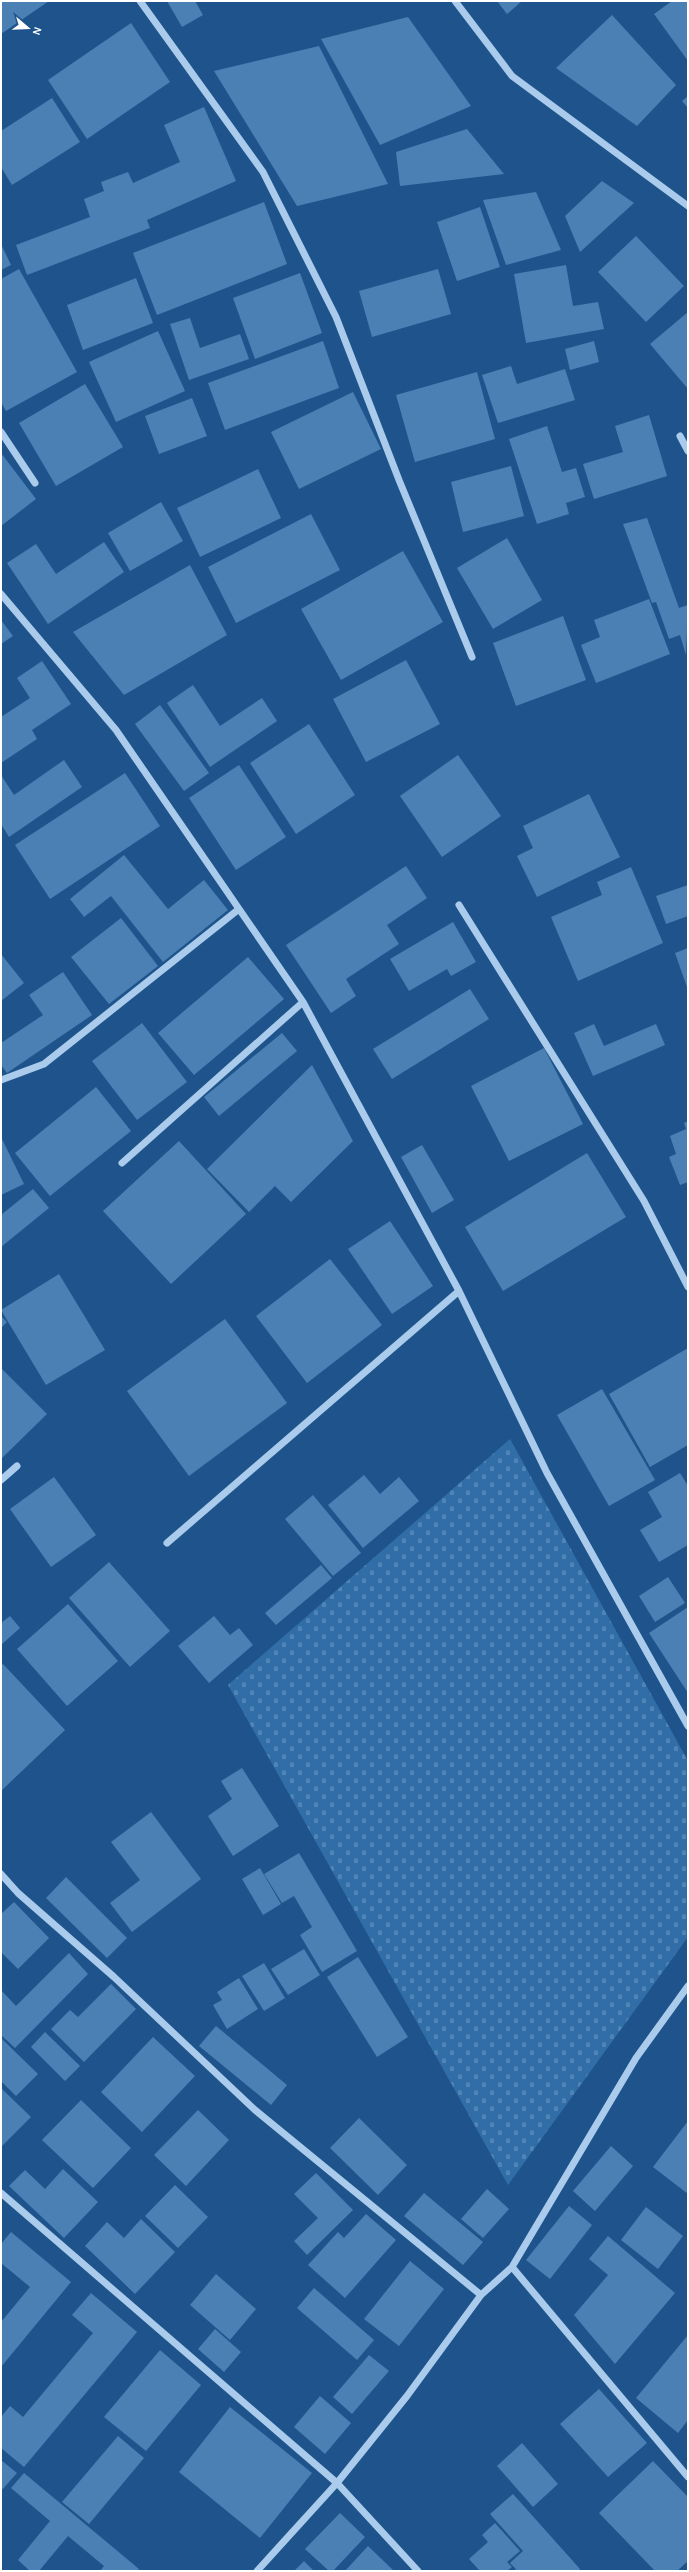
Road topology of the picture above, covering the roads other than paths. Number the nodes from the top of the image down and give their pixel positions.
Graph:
1 (140, 1) edge
2 (455, 1) edge
3 (688, 206) edge
4 (1, 432) edge
5 (680, 436) dead end
6 (688, 451) edge
7 (35, 483) dead end
8 (1, 594) edge
9 (472, 657) dead end
10 (459, 905) dead end
11 (239, 909) junction
12 (303, 1002) junction
13 (1, 1080) edge
14 (122, 1163) dead end
15 (688, 1287) edge
16 (459, 1291) junction
17 (17, 1466) dead end
18 (1, 1480) edge
19 (167, 1543) dead end
20 (688, 1726) edge
21 (1, 1874) edge
22 (688, 1986) edge
23 (1, 2194) edge
24 (512, 2267) junction
25 (481, 2295) junction
26 (688, 2477) edge
27 (337, 2483) junction
28 (257, 2571) edge
29 (418, 2571) edge

1 - 9 street
2 - 3 street
4 - 7 street
5 - 6 street
8 - 11 street
10 - 15 street
11 - 12 street
11 - 13 street
12 - 14 street
12 - 16 street
16 - 19 street
16 - 20 street
17 - 18 street
21 - 25 street
22 - 24 street
23 - 27 street
24 - 25 street
24 - 26 street
25 - 27 street
27 - 28 street
27 - 29 street

